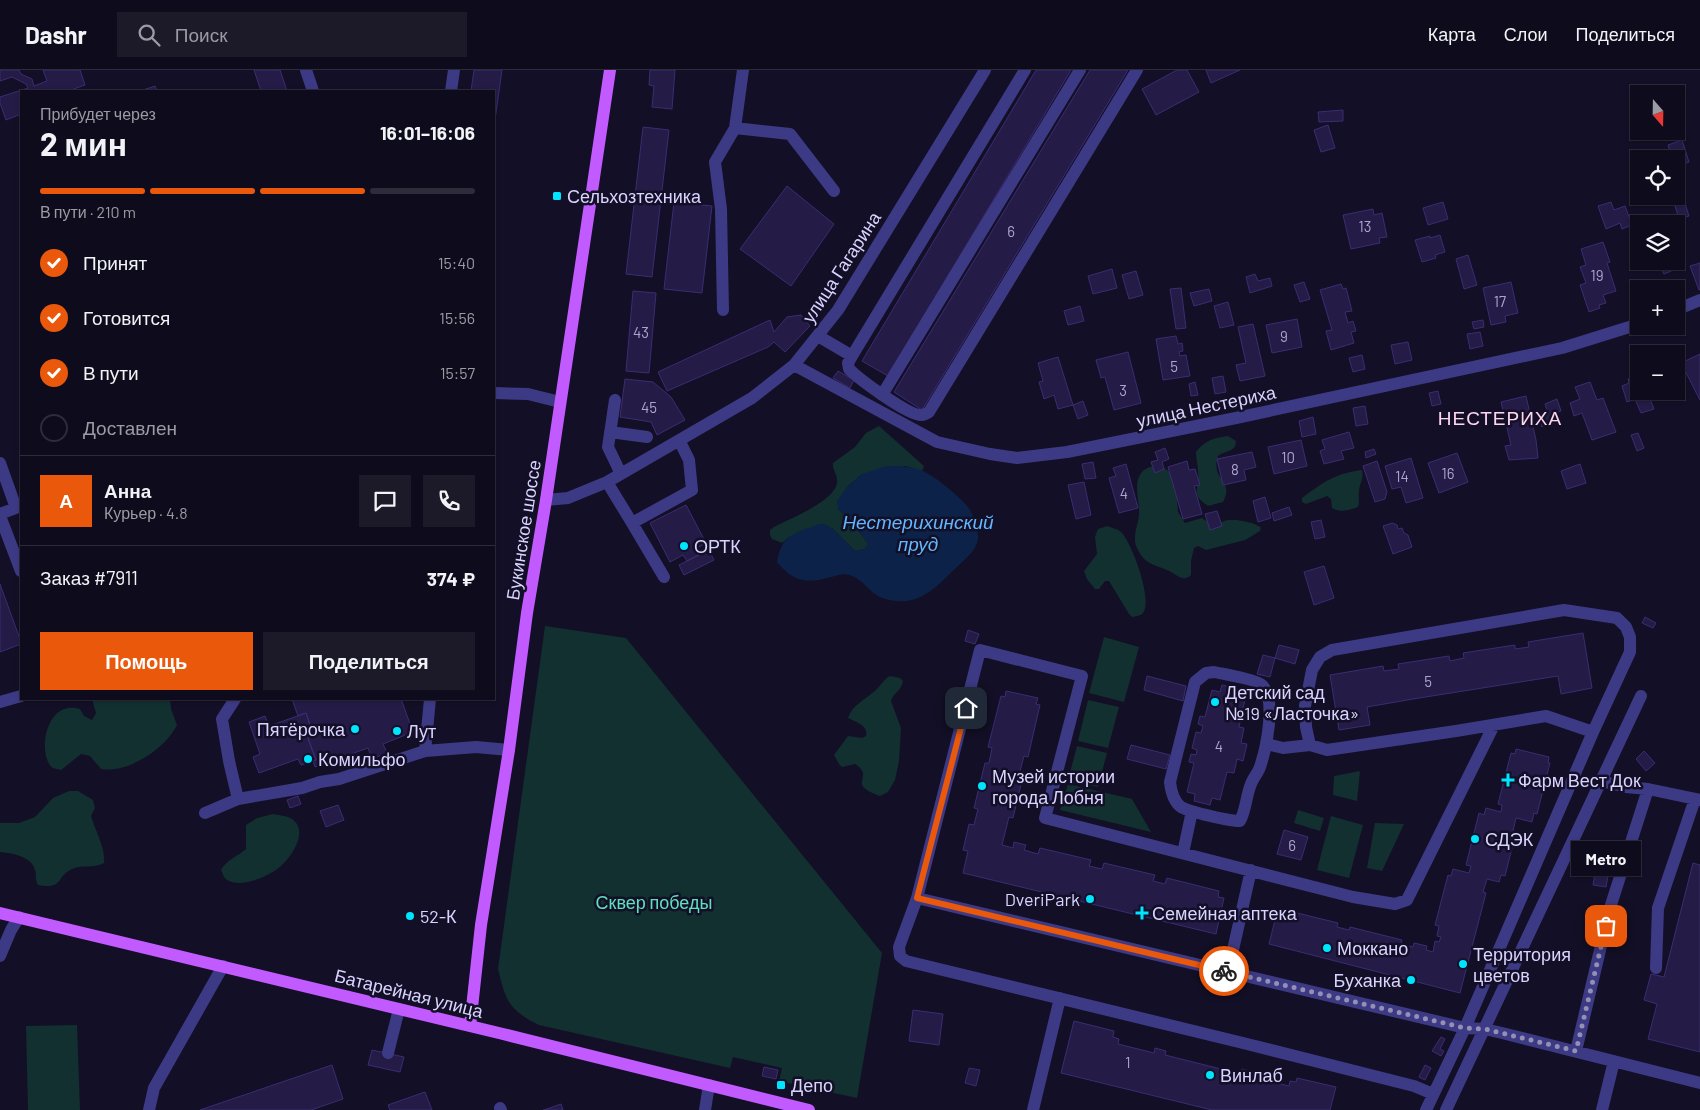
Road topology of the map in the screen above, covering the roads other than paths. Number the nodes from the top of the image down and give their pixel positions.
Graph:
1 (306, 70) edge
2 (454, 70) edge
3 (610, 70) edge
4 (743, 70) edge
5 (985, 70) edge
6 (1025, 70) edge
7 (1080, 70) edge
8 (1137, 70) edge
9 (313, 90) edge
10 (451, 90) edge
11 (735, 128) junction
12 (834, 191) dead end
13 (1700, 300) edge
14 (1685, 306) edge
15 (723, 310) dead end
16 (1630, 327) edge
17 (818, 336) junction
18 (852, 356) junction
19 (794, 364) junction
20 (495, 393) edge
21 (882, 395) junction
22 (615, 400) dead end
23 (560, 402) junction
24 (610, 432) junction
25 (647, 437) dead end
26 (679, 440) junction
27 (0, 463) edge
28 (621, 474) junction
29 (607, 482) junction
30 (546, 500) junction
31 (0, 515) edge
32 (632, 523) junction
33 (20, 568) edge
34 (664, 577) dead end
35 (20, 696) edge
36 (1641, 696) dead end
37 (234, 700) edge
38 (430, 700) edge
39 (0, 702) edge
40 (1494, 725) junction
41 (1593, 732) junction
42 (1266, 744) junction
43 (1310, 745) junction
44 (509, 750) junction
45 (425, 751) junction
46 (1601, 781) junction
47 (1648, 789) junction
48 (238, 799) junction
49 (1697, 800) edge
50 (1192, 811) junction
51 (205, 813) dead end
52 (1183, 853) junction
53 (1251, 870) junction
54 (917, 898) junction
55 (0, 913) edge
56 (19, 917) junction
57 (0, 956) edge
58 (223, 966) junction
59 (1656, 968) dead end
60 (1228, 972) junction
61 (1060, 998) junction
62 (399, 1008) junction
63 (470, 1026) junction
64 (1465, 1028) junction
65 (1485, 1029) junction
66 (1576, 1051) junction
67 (388, 1053) dead end
68 (1614, 1061) junction
69 (1700, 1083) edge
70 (708, 1085) junction
71 (1433, 1094) junction
72 (149, 1110) edge
73 (705, 1110) edge
74 (809, 1110) edge
75 (1033, 1110) edge
76 (1426, 1110) edge
77 (1446, 1110) edge
78 (1602, 1110) edge

1 - 9 street
2 - 10 street
3 - 23 main road, Букинское шоссе
4 - 11 street
5 - 17 street, улица Гагарина
6 - 18 street
7 - 21 street
8 - 21 street
11 - 12 street
11 - 15 street
13 - 14 street
16 - 19 street, улица Нестериха
17 - 18 street
17 - 19 street, улица Гагарина
18 - 21 street
19 - 26 street, улица Гагарина
20 - 23 street
22 - 24 street
23 - 30 main road, Букинское шоссе
24 - 25 street
24 - 28 street
26 - 28 street, улица Гагарина
26 - 32 street
27 - 31 street
28 - 29 street, улица Гагарина
29 - 30 street, улица Гагарина
29 - 32 street
30 - 44 main road, Букинское шоссе
31 - 33 street
32 - 34 street
35 - 39 street
36 - 46 street
37 - 48 street
38 - 45 street
40 - 41 street
40 - 43 street
40 - 53 street
41 - 43 street
41 - 64 street
42 - 43 street
42 - 50 street
42 - 50 street
44 - 45 street
44 - 63 main road, Букинское шоссе
45 - 48 street
46 - 47 street
46 - 65 street
47 - 49 street
47 - 66 street
48 - 51 street
49 - 59 street
50 - 52 street
52 - 53 street
52 - 54 street
53 - 60 street
54 - 60 street
54 - 61 street
55 - 56 main road, Батарейная улица
56 - 57 street
56 - 58 main road, Батарейная улица
58 - 62 main road, Батарейная улица
58 - 72 street
60 - 64 street
61 - 71 street
61 - 75 street
62 - 63 main road, Батарейная улица
62 - 67 street
63 - 70 main road, Батарейная улица
64 - 65 street
64 - 71 street
65 - 66 street
65 - 77 street
66 - 68 street
68 - 69 street
68 - 78 street
70 - 73 street
70 - 74 main road, Батарейная улица
71 - 76 street

